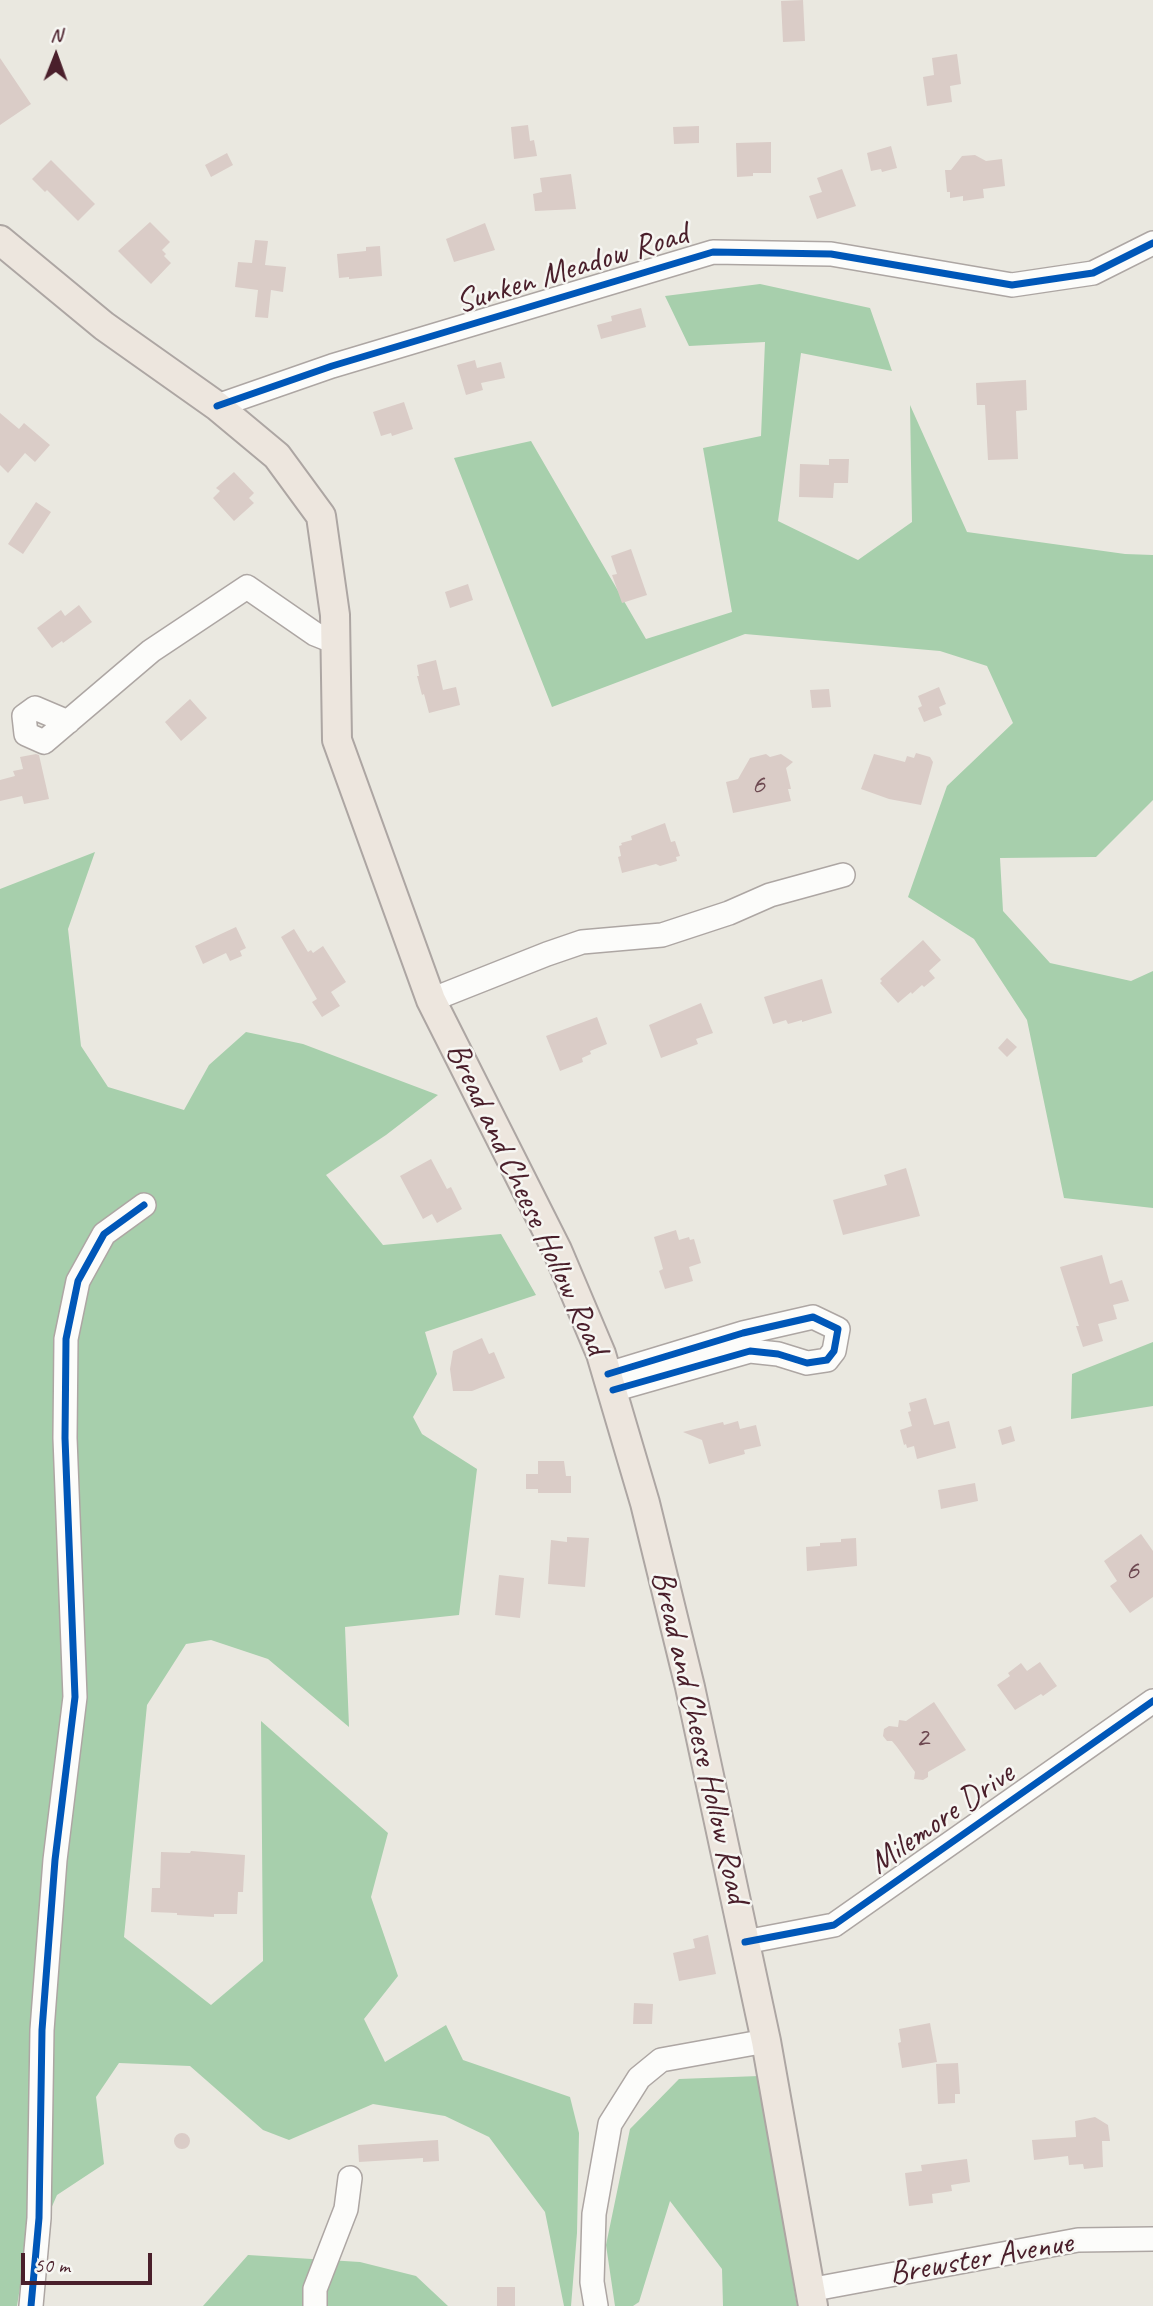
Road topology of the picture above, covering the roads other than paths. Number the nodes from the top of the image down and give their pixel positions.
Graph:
1 (0, 240) edge
2 (1153, 243) edge
3 (217, 406) junction
4 (335, 642) junction
5 (68, 722) dead end
6 (843, 876) dead end
7 (431, 1000) junction
8 (144, 1205) dead end
9 (610, 1382) junction
10 (1153, 1701) edge
11 (745, 1942) junction
12 (766, 2041) junction
13 (351, 2178) dead end
14 (1153, 2239) edge
15 (811, 2298) edge
16 (31, 2306) edge
17 (315, 2306) edge
18 (596, 2306) edge

1 - 3 main road, Bread and Cheese Hollow Road
2 - 3 street, Sunken Meadow Road
3 - 4 main road, Bread and Cheese Hollow Road
4 - 5 street
4 - 7 main road, Bread and Cheese Hollow Road
6 - 7 street
7 - 9 main road, Bread and Cheese Hollow Road
8 - 16 street
9 - 9 street
9 - 11 main road, Bread and Cheese Hollow Road
10 - 11 street, Milemore Drive
11 - 12 main road, Bread and Cheese Hollow Road
12 - 15 main road, Bread and Cheese Hollow Road
12 - 18 street
13 - 17 street
14 - 15 street, Brewster Avenue

